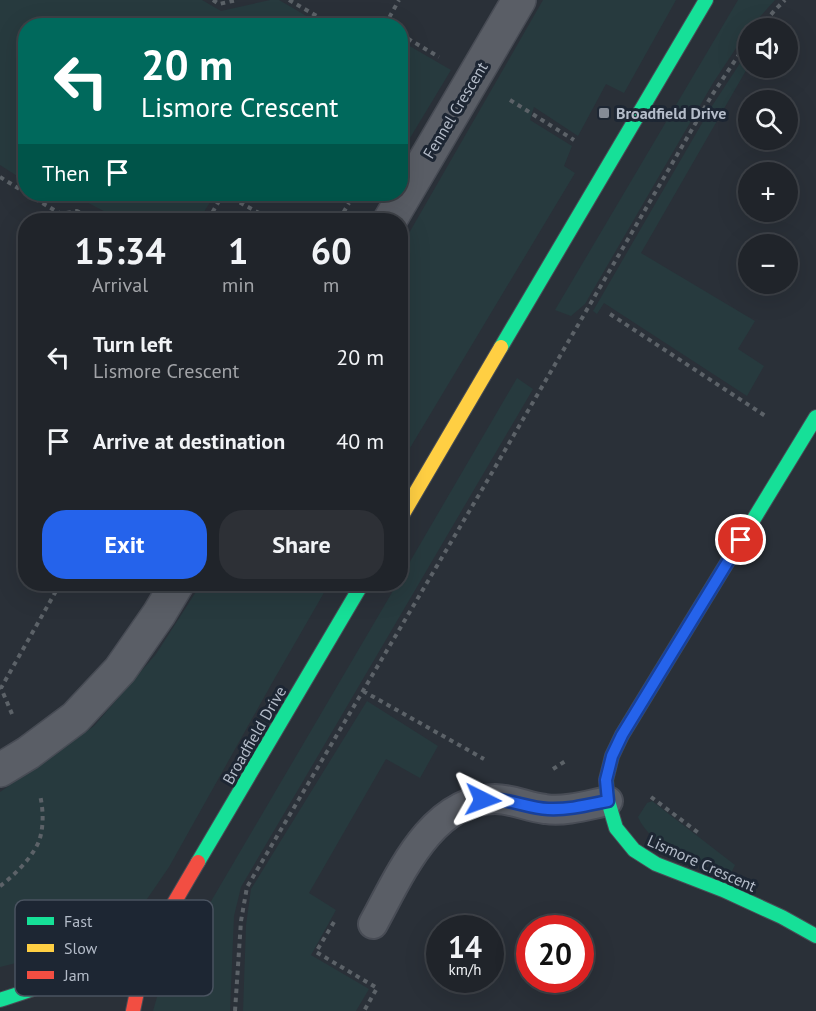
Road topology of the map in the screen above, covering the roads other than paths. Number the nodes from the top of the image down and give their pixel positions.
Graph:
1 (519, 0) edge
2 (706, 0) edge
3 (408, 190) edge
4 (816, 417) edge
5 (408, 505) edge
6 (173, 591) edge
7 (358, 591) edge
8 (0, 770) edge
9 (608, 801) junction
10 (176, 900) edge
11 (373, 924) dead end
12 (816, 936) edge
13 (15, 996) edge
14 (136, 996) edge
15 (0, 1001) edge
16 (25, 1007) dead end
17 (133, 1011) edge

1 - 3 street, Fennel Crescent
2 - 5 street
4 - 9 street, Lismore Crescent
6 - 8 street
7 - 10 street, Broadfield Drive
9 - 11 lane
9 - 12 street, Lismore Crescent
13 - 15 street, Broadfield Drive
14 - 17 street, Broadfield Drive
15 - 16 street, Broadfield Drive

